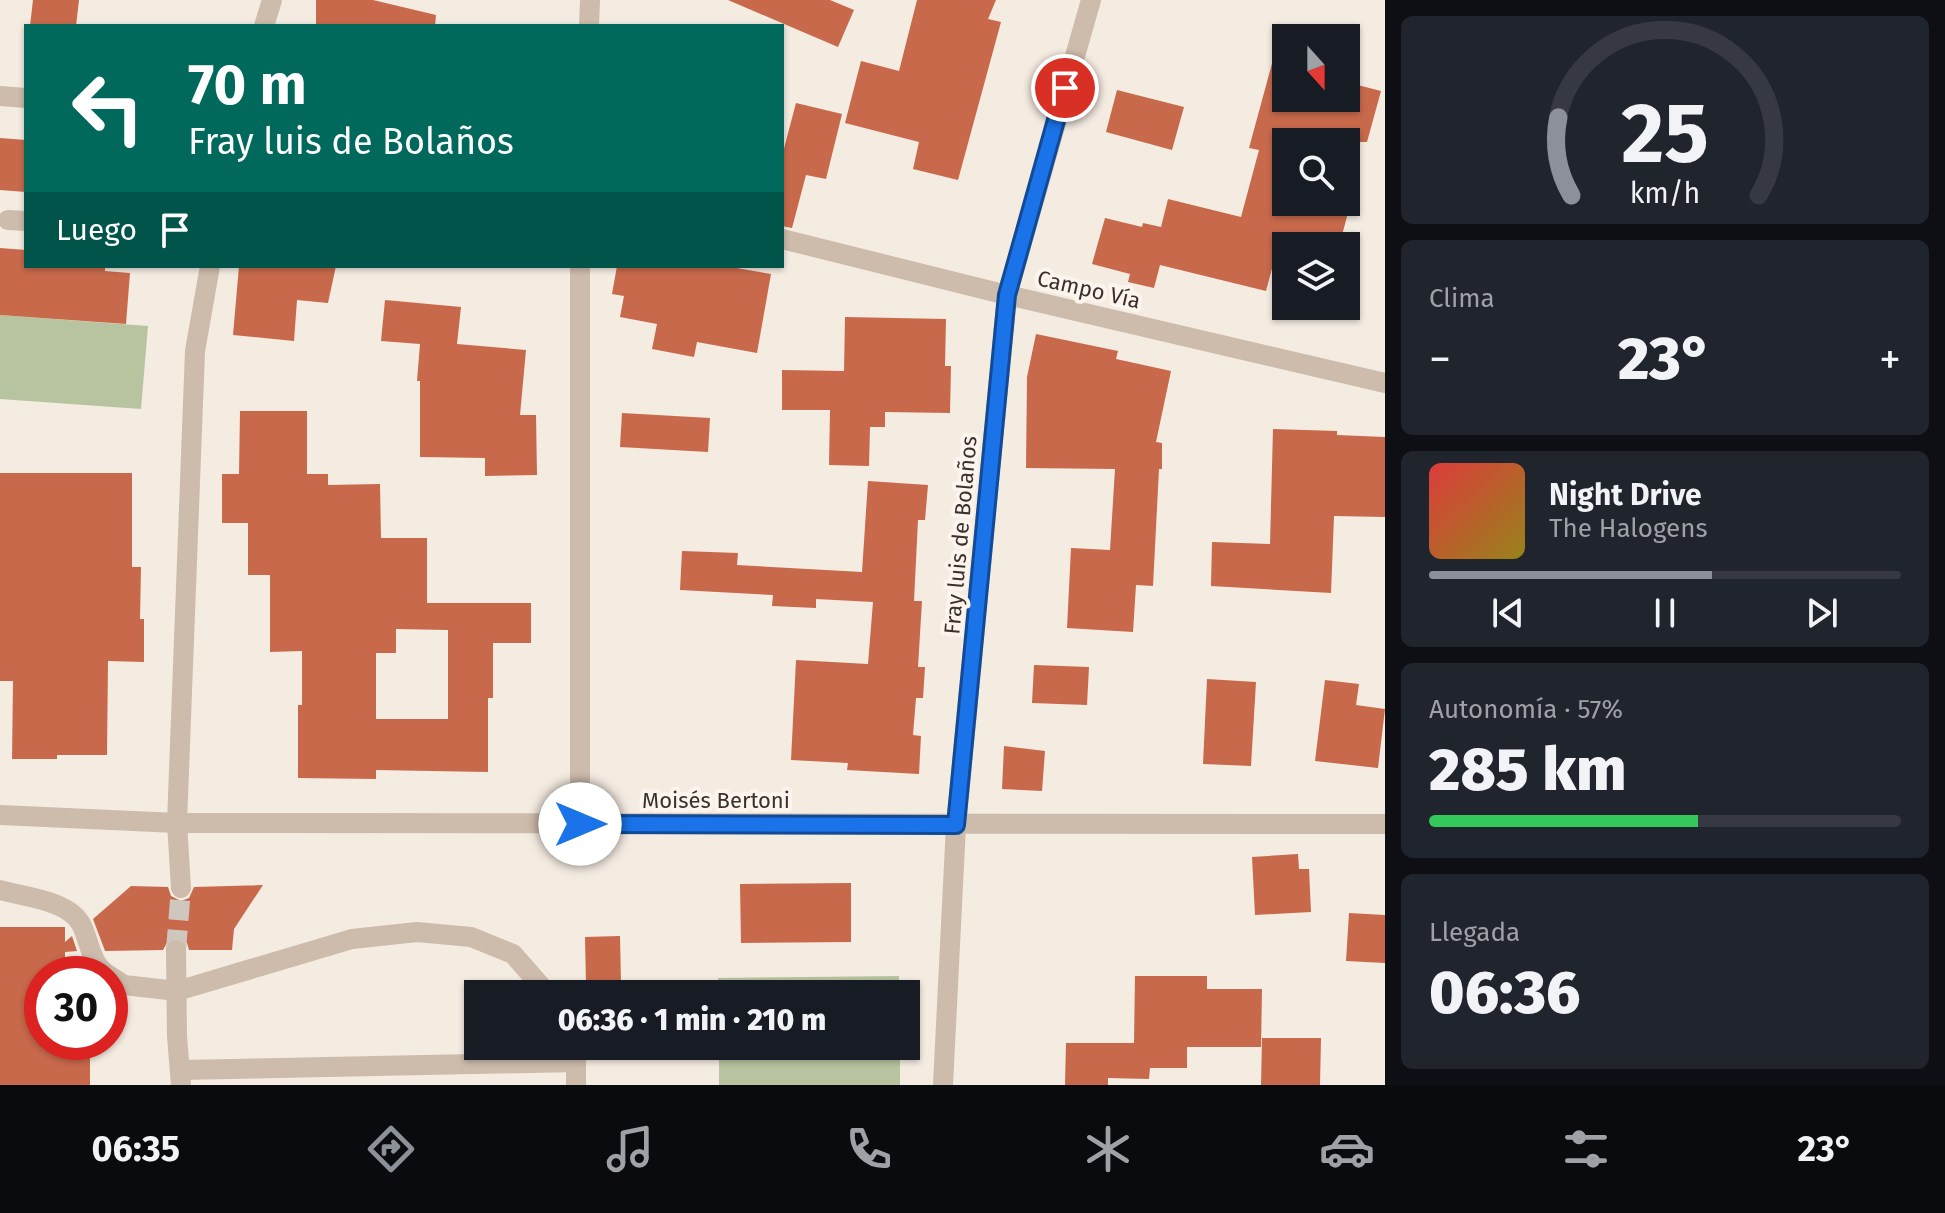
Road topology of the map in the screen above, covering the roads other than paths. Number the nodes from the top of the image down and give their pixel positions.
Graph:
1 (272, 0) edge
2 (590, 0) edge
3 (1091, 0) edge
4 (265, 24) edge
5 (589, 24) edge
6 (0, 96) edge
7 (24, 98) edge
8 (784, 239) edge
9 (210, 268) edge
10 (580, 268) edge
11 (1007, 295) junction
12 (1385, 383) edge
13 (0, 815) edge
14 (177, 823) junction
15 (580, 824) junction
16 (1385, 824) edge
17 (956, 825) junction
18 (181, 888) tunnel mouth
19 (0, 890) edge
20 (176, 950) tunnel mouth
21 (93, 956) edge
22 (536, 980) edge
23 (128, 985) edge
24 (177, 991) junction
25 (475, 1060) edge
26 (574, 1060) edge
27 (180, 1078) edge
28 (576, 1085) edge
29 (943, 1085) edge

1 - 4 street
2 - 5 street
3 - 11 street, Fray luis de Bolaños
6 - 7 street
8 - 11 street, Campo Vía
9 - 14 street
10 - 15 street
11 - 12 street, Campo Vía
11 - 17 street, Fray luis de Bolaños
13 - 14 street, Moisés Bertoni
14 - 15 street, Moisés Bertoni
14 - 18 street
15 - 17 street, Moisés Bertoni
16 - 17 street, Moisés Bertoni
17 - 29 street, Fray luis de Bolaños
19 - 21 street
20 - 24 street
22 - 24 street
23 - 24 street
24 - 27 street
25 - 27 street
26 - 28 street

